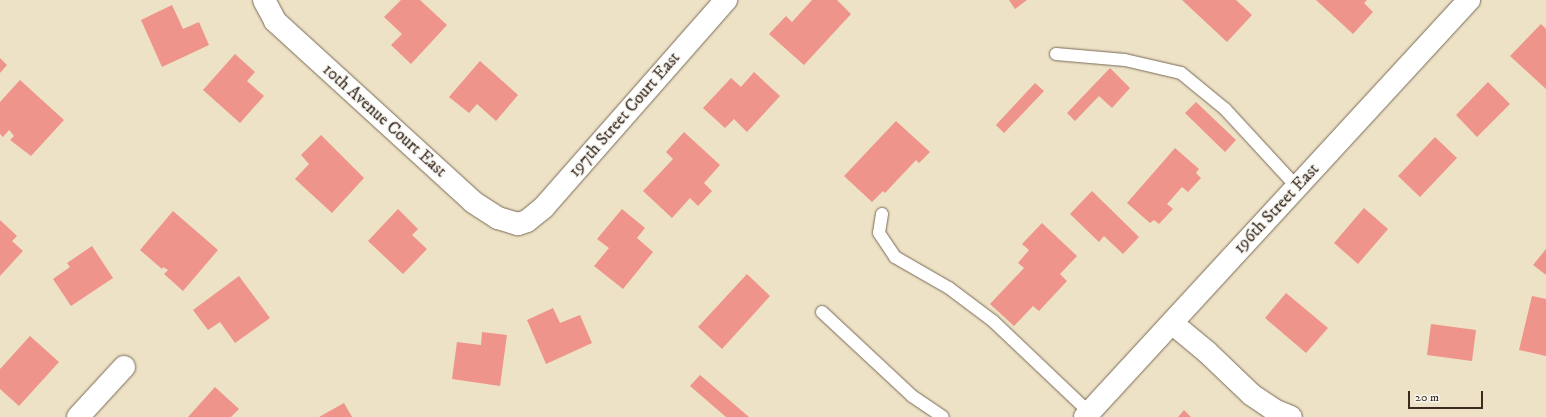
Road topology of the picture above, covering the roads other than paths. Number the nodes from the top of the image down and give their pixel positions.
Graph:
1 (264, 0) edge
2 (726, 0) edge
3 (1469, 0) edge
4 (1056, 54) dead end
5 (1297, 187) junction
6 (882, 214) dead end
7 (518, 224) joint
8 (822, 312) dead end
9 (1172, 323) junction
10 (124, 367) dead end
11 (1087, 415) edge
12 (78, 417) edge
13 (943, 417) edge
14 (1291, 417) edge

1 - 7 street, 10th Avenue Court East
2 - 7 street, 197th Street Court East
3 - 5 street, 196th Street East
4 - 5 lane
5 - 9 street, 196th Street East
6 - 11 lane
8 - 13 lane
9 - 11 street, 196th Street East
9 - 14 street
10 - 12 street

